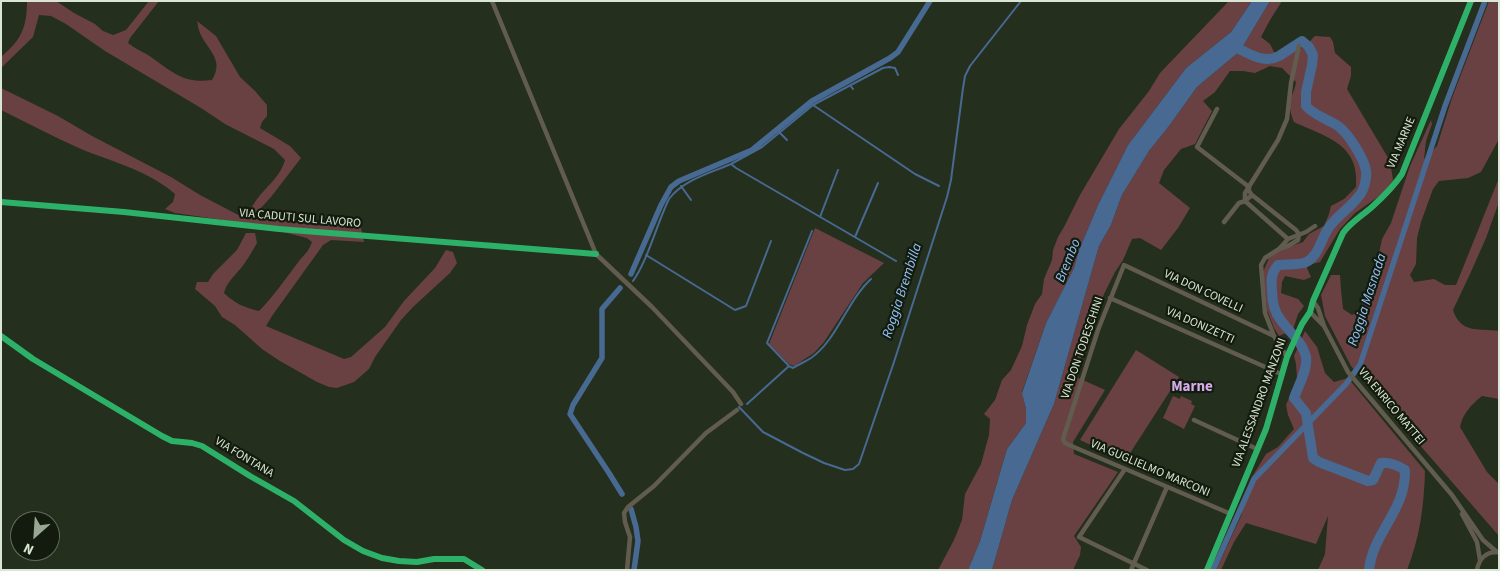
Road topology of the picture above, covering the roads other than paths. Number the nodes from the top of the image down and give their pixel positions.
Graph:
1 (492, 1) edge
2 (1472, 1) edge
3 (1299, 46) dead end
4 (1216, 109) dead end
5 (1249, 187) junction
6 (1252, 195) junction
7 (1245, 201) junction
8 (1, 202) edge
9 (1224, 222) dead end
10 (1315, 226) dead end
11 (1299, 234) junction
12 (1288, 240) junction
13 (1280, 249) junction
14 (596, 254) junction
15 (1124, 265) joint
16 (1110, 298) junction
17 (1313, 302) junction
18 (1310, 312) junction
19 (1324, 326) junction
20 (1, 336) edge
21 (1274, 336) junction
22 (1287, 357) junction
23 (1281, 374) junction
24 (741, 404) dead end
25 (737, 410) dead end
26 (1194, 420) dead end
27 (1063, 439) joint
28 (1257, 449) junction
29 (1125, 468) junction
30 (1167, 487) junction
31 (1452, 495) junction
32 (1231, 514) junction
33 (1498, 552) edge
34 (1480, 560) junction
35 (1134, 563) junction
36 (482, 570) edge
37 (627, 570) edge
38 (1131, 570) edge
39 (1147, 570) edge
40 (1207, 570) edge
41 (1478, 570) edge

1 - 14 street
2 - 17 street, VIA MARNE
3 - 5 street
4 - 5 street
5 - 6 street
5 - 7 street
6 - 7 street
6 - 11 street
7 - 9 street
7 - 12 street
8 - 14 street, VIA CADUTI SUL LAVORO
10 - 11 street
11 - 12 street
11 - 13 street
12 - 13 street
13 - 21 street
14 - 24 street
15 - 16 street, VIA DON TODESCHINI
15 - 21 street, VIA DON COVELLI
16 - 23 street, VIA DONIZETTI
16 - 27 street, VIA DON TODESCHINI
17 - 18 street, VIA ALESSANDRO MANZONI
17 - 19 street, VIA ENRICO MATTEI
18 - 19 street, VIA ENRICO MATTEI
18 - 22 street, VIA ALESSANDRO MANZONI
19 - 31 street, VIA ENRICO MATTEI
20 - 36 street, VIA FONTANA
21 - 22 street
22 - 23 street, VIA ALESSANDRO MANZONI
23 - 28 street, VIA ALESSANDRO MANZONI
25 - 37 street
26 - 28 street
27 - 29 street, VIA GUGLIELMO MARCONI
28 - 32 street, VIA ALESSANDRO MANZONI
29 - 30 street, VIA GUGLIELMO MARCONI
29 - 35 street
30 - 32 street, VIA GUGLIELMO MARCONI
30 - 35 street
31 - 33 street, VIA ENRICO MATTEI
31 - 34 street, VIA ENRICO MATTEI
32 - 40 street, VIA ALESSANDRO MANZONI
33 - 34 street, VIA ENRICO MATTEI
34 - 41 street, VIA ENRICO MATTEI
35 - 38 street
35 - 39 street

